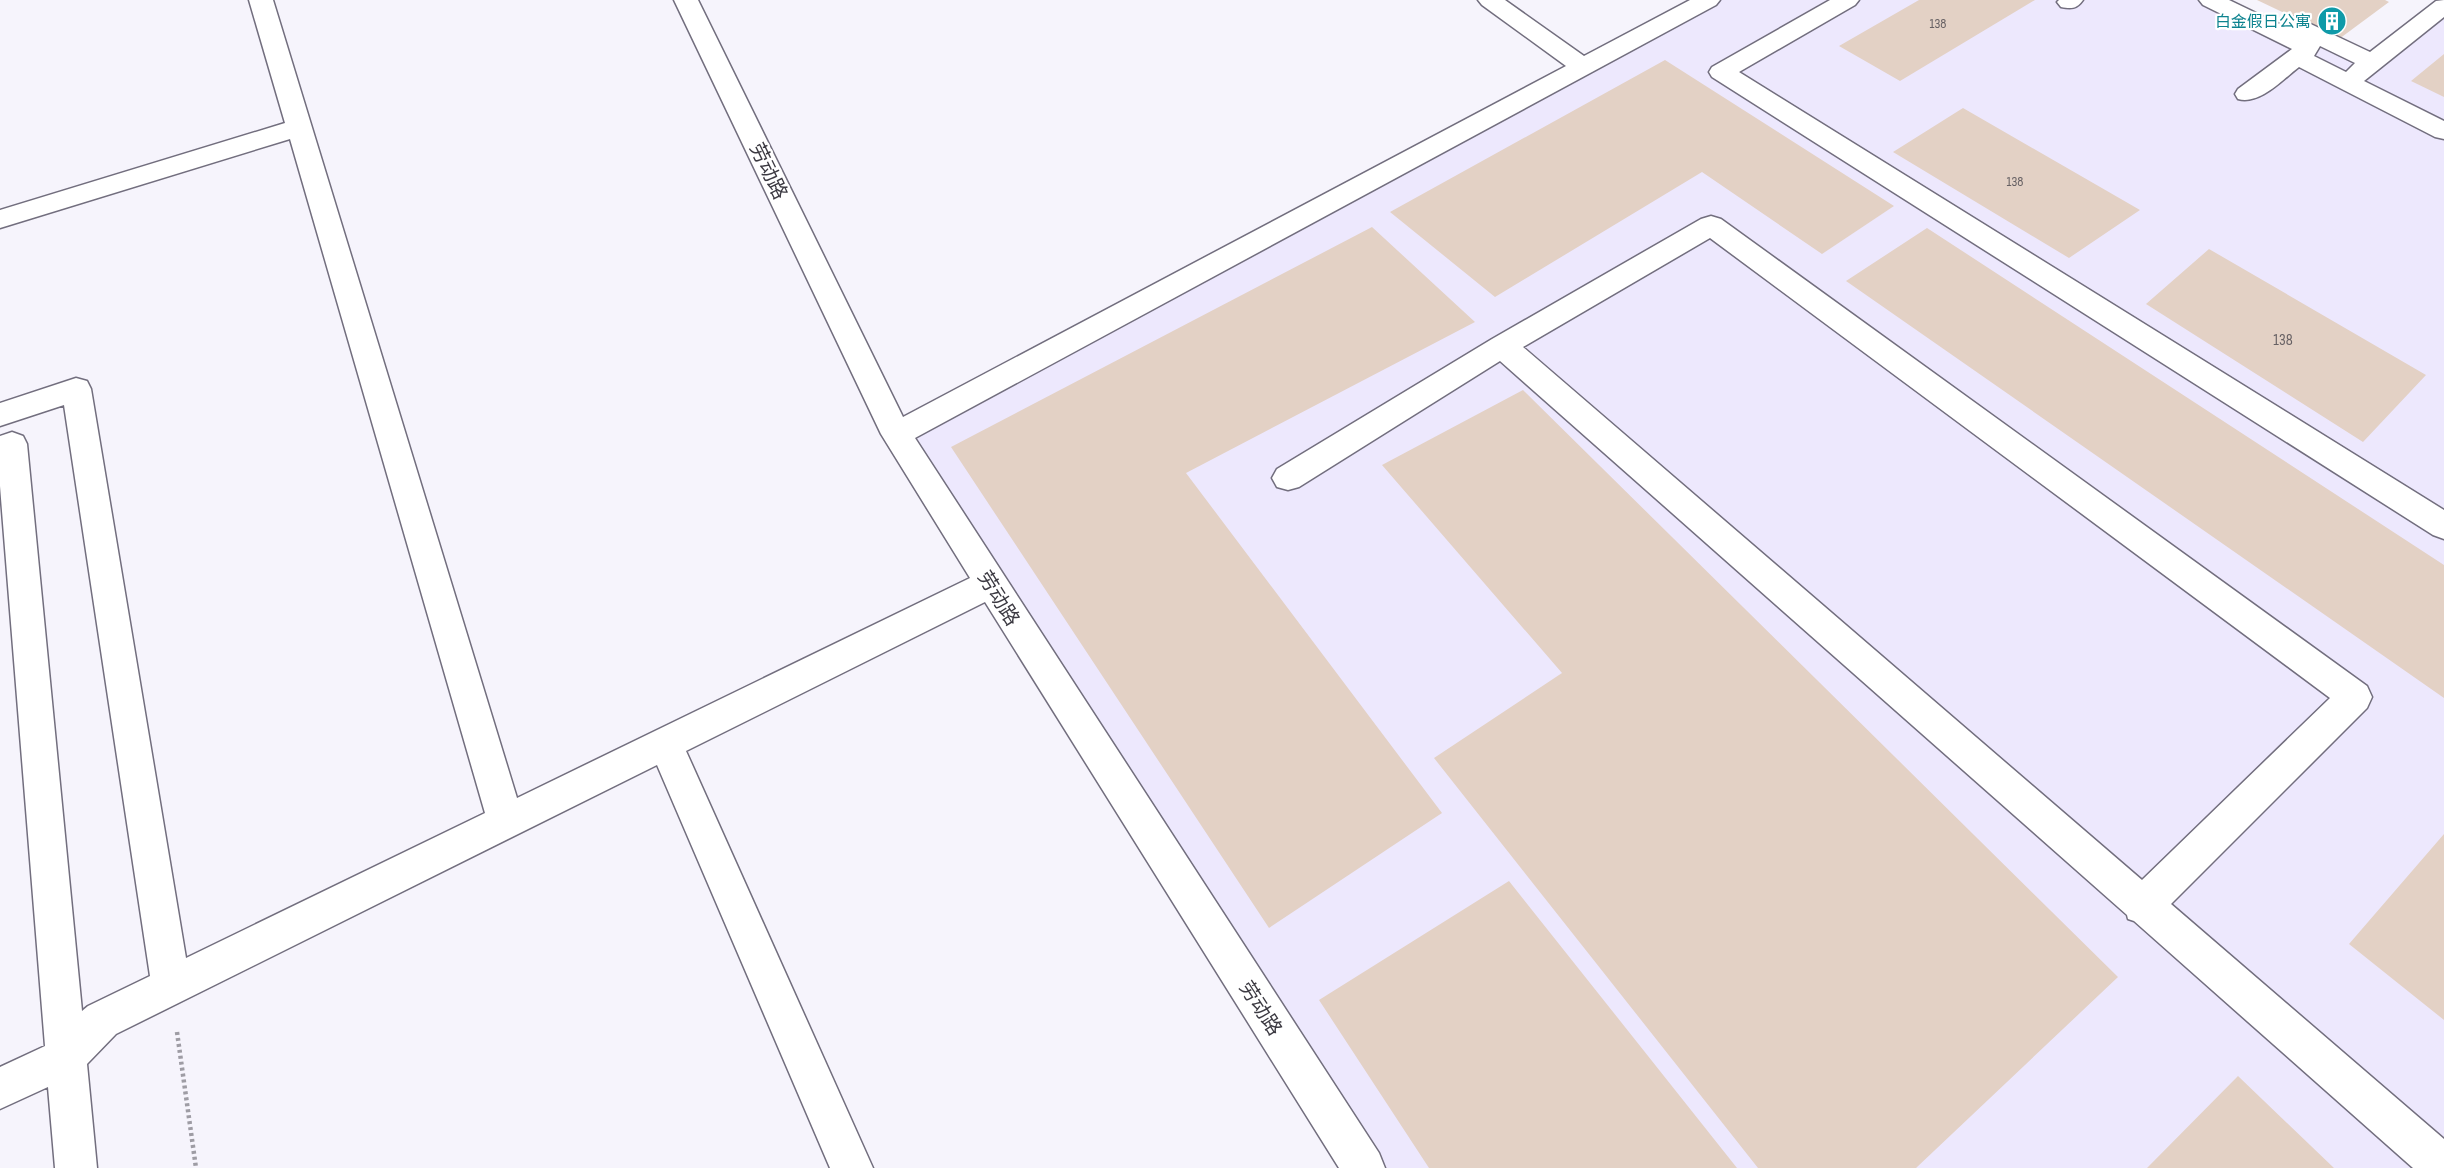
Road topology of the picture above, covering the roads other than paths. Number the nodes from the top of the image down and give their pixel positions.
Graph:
1 (261, 0) edge
2 (686, 0) edge
3 (1491, 0) edge
4 (1708, 0) edge
5 (1847, 0) edge
6 (2211, 0) edge
7 (2243, 0) edge
8 (2444, 6) edge
9 (2298, 57) junction
10 (2373, 62) junction
11 (1583, 67) junction
12 (2348, 82) junction
13 (2247, 94) dead end
14 (298, 128) junction
15 (2444, 131) edge
16 (0, 219) edge
17 (1502, 346) junction
18 (0, 415) edge
19 (896, 434) junction
20 (0, 448) edge
21 (1288, 478) dead end
22 (2444, 526) edge
23 (990, 584) junction
24 (665, 743) junction
25 (506, 821) junction
26 (2142, 906) junction
27 (171, 986) junction
28 (66, 1057) junction
29 (0, 1088) edge
30 (2444, 1167) edge
31 (76, 1168) edge
32 (852, 1168) edge
33 (1364, 1168) edge

1 - 14 street
2 - 19 street, 劳动路
3 - 11 street
4 - 11 street
5 - 22 street
6 - 9 street
7 - 10 street
8 - 10 street
9 - 12 street
9 - 13 street
10 - 12 street
11 - 19 street
12 - 15 street
14 - 16 street
14 - 25 street
17 - 21 street
17 - 26 street
17 - 26 street
18 - 27 street
19 - 23 street, 劳动路
20 - 28 street
23 - 24 street
23 - 33 street, 劳动路
24 - 25 street
24 - 32 street
25 - 27 street
26 - 30 street
27 - 28 street
28 - 29 street
28 - 31 street

